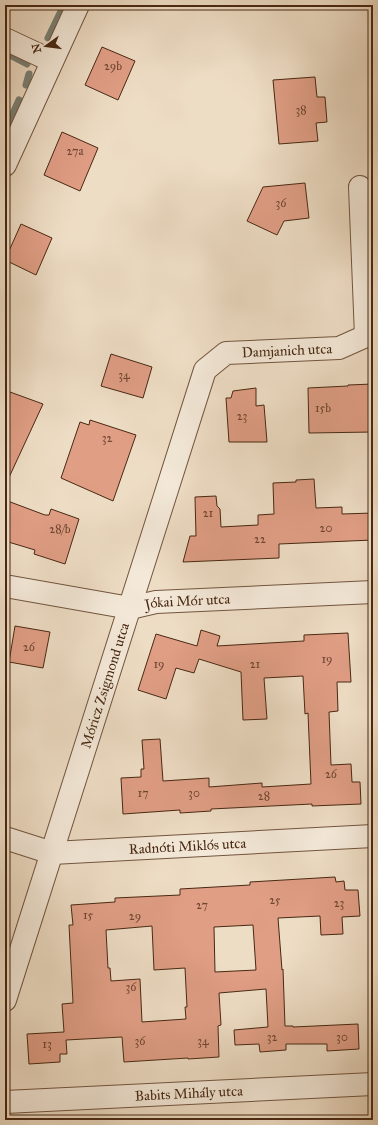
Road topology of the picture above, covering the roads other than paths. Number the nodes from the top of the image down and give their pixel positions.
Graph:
1 (78, 5) edge
2 (5, 39) edge
3 (52, 61) junction
4 (5, 165) edge
5 (360, 187) dead end
6 (370, 336) edge
7 (205, 370) joint
8 (5, 586) edge
9 (373, 592) edge
10 (130, 608) junction
11 (373, 836) edge
12 (5, 838) edge
13 (52, 853) junction
14 (5, 1000) edge
15 (373, 1084) edge
16 (5, 1102) edge

1 - 3 street
2 - 3 street
3 - 4 street
5 - 6 street
6 - 7 street, Damjanich utca
7 - 10 street, Móricz Zsigmond utca
8 - 10 street, Jókai Mór utca
9 - 10 street, Jókai Mór utca
10 - 13 street, Móricz Zsigmond utca
11 - 13 street, Radnóti Miklós utca
12 - 13 street, Radnóti Miklós utca
13 - 14 street, Móricz Zsigmond utca
15 - 16 street, Babits Mihály utca

